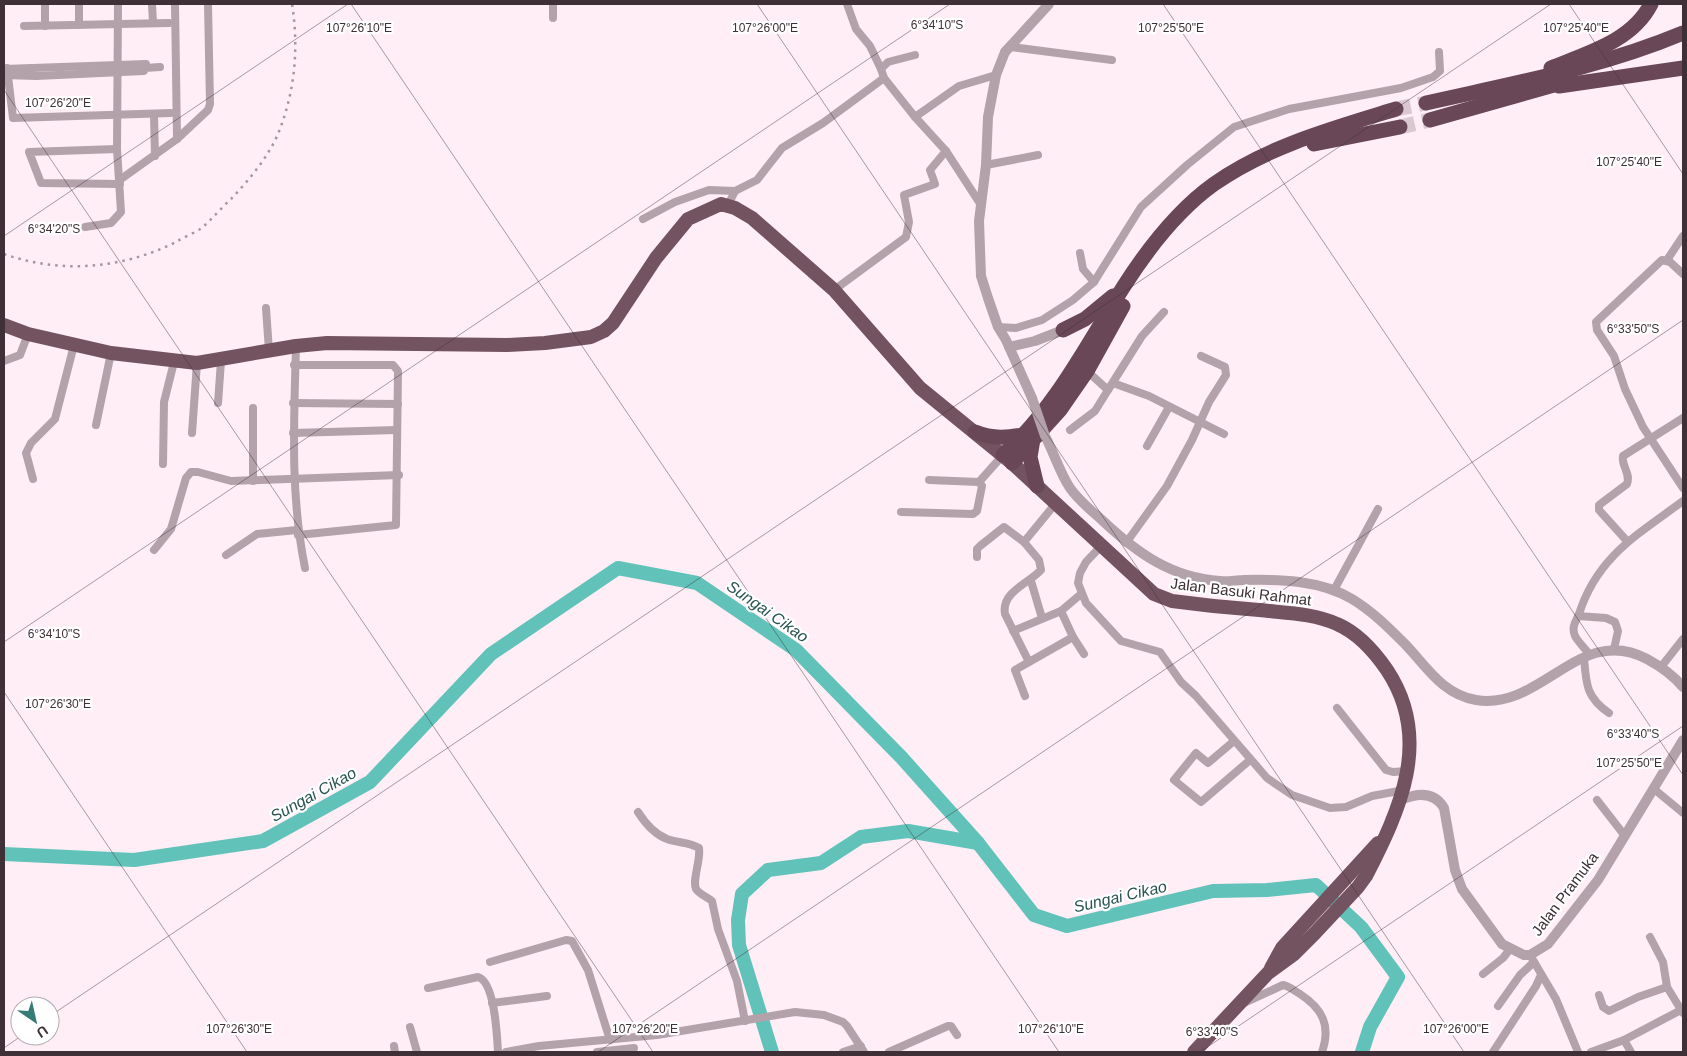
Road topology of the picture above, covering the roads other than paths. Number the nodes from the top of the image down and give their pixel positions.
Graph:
1 (45, 4) edge
2 (79, 4) edge
3 (118, 4) edge
4 (152, 4) edge
5 (175, 4) edge
6 (208, 4) edge
7 (553, 4) edge
8 (847, 4) edge
9 (1049, 4) edge
10 (1651, 4) edge
11 (553, 18) dead end
12 (152, 22) junction
13 (118, 23) junction
14 (169, 23) dead end
15 (79, 25) junction
16 (24, 26) dead end
17 (45, 26) junction
18 (1683, 33) edge
19 (1683, 42) edge
20 (1011, 46) junction
21 (1439, 52) dead end
22 (915, 55) dead end
23 (1112, 60) dead end
24 (119, 64) junction
25 (65, 66) junction
26 (160, 67) dead end
27 (145, 68) junction
28 (1683, 68) edge
29 (881, 69) junction
30 (6, 72) edge
31 (119, 73) junction
32 (66, 75) junction
33 (996, 75) junction
34 (884, 78) junction
35 (1505, 85) junction
36 (1545, 88) junction
37 (1426, 103) tunnel mouth
38 (1396, 109) tunnel mouth
39 (171, 113) dead end
40 (154, 114) junction
41 (118, 115) junction
42 (914, 117) junction
43 (1430, 120) tunnel mouth
44 (1400, 127) tunnel mouth
45 (177, 139) junction
46 (117, 149) junction
47 (946, 151) junction
48 (155, 156) junction
49 (1038, 156) dead end
50 (986, 165) junction
51 (120, 182) junction
52 (736, 191) junction
53 (728, 205) junction
54 (981, 205) junction
55 (643, 219) dead end
56 (85, 226) dead end
57 (1683, 236) edge
58 (1080, 253) dead end
59 (1667, 260) junction
60 (1683, 274) edge
61 (1094, 282) junction
62 (1126, 284) junction
63 (834, 290) junction
64 (266, 308) dead end
65 (1164, 312) dead end
66 (4, 325) edge
67 (998, 328) junction
68 (1063, 330) junction
69 (28, 334) junction
70 (74, 345) junction
71 (296, 346) junction
72 (1009, 347) junction
73 (269, 351) junction
74 (111, 353) junction
75 (1201, 356) dead end
76 (4, 361) edge
77 (220, 361) junction
78 (174, 362) junction
79 (197, 363) junction
80 (294, 365) junction
81 (1083, 366) junction
82 (1112, 382) junction
83 (1108, 390) junction
84 (218, 403) dead end
85 (293, 404) junction
86 (398, 404) junction
87 (1169, 407) junction
88 (253, 408) dead end
89 (1683, 418) edge
90 (1200, 422) junction
91 (96, 425) dead end
92 (397, 430) junction
93 (1070, 430) dead end
94 (975, 432) junction
95 (192, 433) dead end
96 (293, 433) junction
97 (1224, 434) dead end
98 (1035, 436) junction
99 (1651, 440) junction
100 (1147, 446) dead end
101 (1008, 459) junction
102 (163, 464) dead end
103 (399, 475) junction
104 (32, 479) dead end
105 (293, 479) junction
106 (929, 480) dead end
107 (253, 481) junction
108 (979, 482) junction
109 (1037, 486) junction
110 (1683, 488) edge
111 (1683, 501) edge
112 (1056, 503) junction
113 (1378, 509) dead end
114 (902, 512) dead end
115 (298, 533) junction
116 (1627, 541) junction
117 (1024, 542) junction
118 (1126, 543) junction
119 (1102, 546) junction
120 (154, 550) dead end
121 (226, 555) dead end
122 (977, 556) dead end
123 (305, 568) dead end
124 (1030, 581) junction
125 (1334, 590) junction
126 (1082, 594) junction
127 (1061, 611) junction
128 (1578, 616) junction
129 (1042, 618) junction
130 (1014, 631) junction
131 (1074, 638) junction
132 (1683, 639) edge
133 (1614, 649) junction
134 (1084, 654) dead end
135 (1586, 656) junction
136 (1029, 662) junction
137 (1661, 668) junction
138 (1683, 687) edge
139 (1025, 696) dead end
140 (1337, 708) dead end
141 (1609, 714) dead end
142 (1683, 740) edge
143 (1234, 741) junction
144 (1250, 760) junction
145 (1404, 786) junction
146 (1654, 790) junction
147 (1418, 794) junction
148 (1597, 800) dead end
149 (638, 812) dead end
150 (1683, 814) edge
151 (1625, 836) junction
152 (1650, 937) dead end
153 (1510, 949) junction
154 (1532, 959) junction
155 (490, 962) dead end
156 (1483, 974) dead end
157 (1541, 975) junction
158 (1668, 987) junction
159 (428, 988) dead end
160 (1598, 995) dead end
161 (548, 996) dead end
162 (492, 1003) junction
163 (1237, 1006) junction
164 (1498, 1006) dead end
165 (1682, 1011) edge
166 (750, 1020) junction
167 (410, 1027) dead end
168 (957, 1035) dead end
169 (610, 1040) junction
170 (1624, 1040) junction
171 (595, 1041) junction
172 (634, 1048) dead end
173 (862, 1049) edge
174 (417, 1052) edge
175 (498, 1052) edge
176 (506, 1052) edge
177 (597, 1052) edge
178 (843, 1052) edge
179 (889, 1052) edge
180 (1194, 1052) edge
181 (1322, 1052) edge
182 (1493, 1052) edge
183 (1578, 1052) edge
184 (1590, 1052) edge
185 (1631, 1052) edge

1 - 17 street
2 - 15 street
3 - 13 street
4 - 12 street
5 - 45 street
6 - 45 street
7 - 11 street
8 - 29 street
9 - 20 street
10 - 35 highway
12 - 13 street
12 - 14 street
13 - 15 street
13 - 24 street
15 - 17 street
16 - 17 street
18 - 35 highway
19 - 36 highway
20 - 23 street
20 - 33 street
21 - 61 street
22 - 29 street
24 - 25 street
24 - 27 street
24 - 31 street
25 - 30 street
25 - 32 street
26 - 27 street
27 - 31 street
28 - 36 highway
29 - 34 street
30 - 32 street
30 - 41 street
31 - 32 street
31 - 41 street
33 - 42 street
33 - 50 street
34 - 42 street
34 - 52 street
35 - 37 highway
36 - 43 highway
38 - 62 highway
39 - 40 street
40 - 41 street
40 - 48 street
41 - 46 street
42 - 47 street
44 - 81 highway
45 - 48 street
46 - 51 street
46 - 51 street
47 - 54 street
47 - 63 street
48 - 51 street
49 - 50 street
50 - 54 street
51 - 56 street
52 - 53 street
52 - 55 street
53 - 63 highway, Jalan Basuki Rahmat
53 - 71 highway
54 - 67 street
57 - 59 street
58 - 61 street
59 - 60 street
59 - 99 street
61 - 67 street
62 - 68 highway
62 - 81 highway
63 - 94 highway, Jalan Basuki Rahmat
64 - 73 street
65 - 82 street
66 - 69 highway
67 - 72 street
68 - 72 street
68 - 81 highway
69 - 70 highway
69 - 76 street
70 - 74 highway
70 - 104 street
71 - 73 highway
71 - 80 street
72 - 98 street, bridge
73 - 77 highway
74 - 78 highway
74 - 91 street
75 - 90 street
77 - 79 highway
77 - 84 street
78 - 79 highway
78 - 102 street
79 - 95 street
80 - 85 street
80 - 86 street
81 - 83 street
81 - 98 highway
82 - 83 street
82 - 87 street
83 - 93 street
85 - 86 street
85 - 96 street
86 - 92 street
87 - 90 street
87 - 100 street
88 - 107 street
89 - 99 street
90 - 97 street
90 - 118 street
92 - 96 street
92 - 103 street
94 - 98 highway
94 - 101 highway, Jalan Basuki Rahmat
96 - 105 street
98 - 101 highway
98 - 109 highway
98 - 118 street
99 - 110 street
99 - 116 street
101 - 108 street
101 - 109 highway, Jalan Basuki Rahmat
103 - 105 street
103 - 115 street
105 - 107 street
105 - 115 street
106 - 108 street
107 - 120 street
108 - 114 street
109 - 112 highway, Jalan Basuki Rahmat
111 - 116 street
112 - 117 street
112 - 119 highway, Jalan Basuki Rahmat
113 - 125 street
115 - 121 street
115 - 123 street
116 - 128 street
117 - 122 street
117 - 124 street
118 - 125 street
119 - 126 street
119 - 145 highway, Jalan Basuki Rahmat
124 - 129 street
124 - 130 street
125 - 135 street
126 - 127 street
126 - 143 street
127 - 129 street
127 - 131 street
128 - 133 street
128 - 135 street
129 - 130 street
130 - 136 street
131 - 134 street
131 - 136 street
132 - 137 street
133 - 135 street
133 - 137 street
135 - 141 street
136 - 139 street
137 - 138 street
140 - 145 street
142 - 146 street, Jalan Pramuka
143 - 144 street
143 - 144 street
144 - 145 street
145 - 147 street, Jalan Pramuka
145 - 147 street
145 - 163 highway, Jalan Basuki Rahmat
146 - 150 street
146 - 151 street, Jalan Pramuka
147 - 153 street, Jalan Pramuka
148 - 151 street
149 - 166 street
151 - 154 street, Jalan Pramuka
152 - 158 street
153 - 154 street, Jalan Pramuka
153 - 156 street
154 - 157 street
154 - 164 street
155 - 169 street
157 - 182 street
157 - 183 street
158 - 160 street
158 - 165 street
159 - 162 street
161 - 162 street
162 - 175 street
163 - 180 highway, Jalan Basuki Rahmat
163 - 181 street
165 - 170 street
166 - 169 street
166 - 173 street
167 - 174 street
168 - 179 street
169 - 171 street
170 - 184 street
170 - 185 street
171 - 176 street
171 - 177 street
172 - 177 street
173 - 178 street

